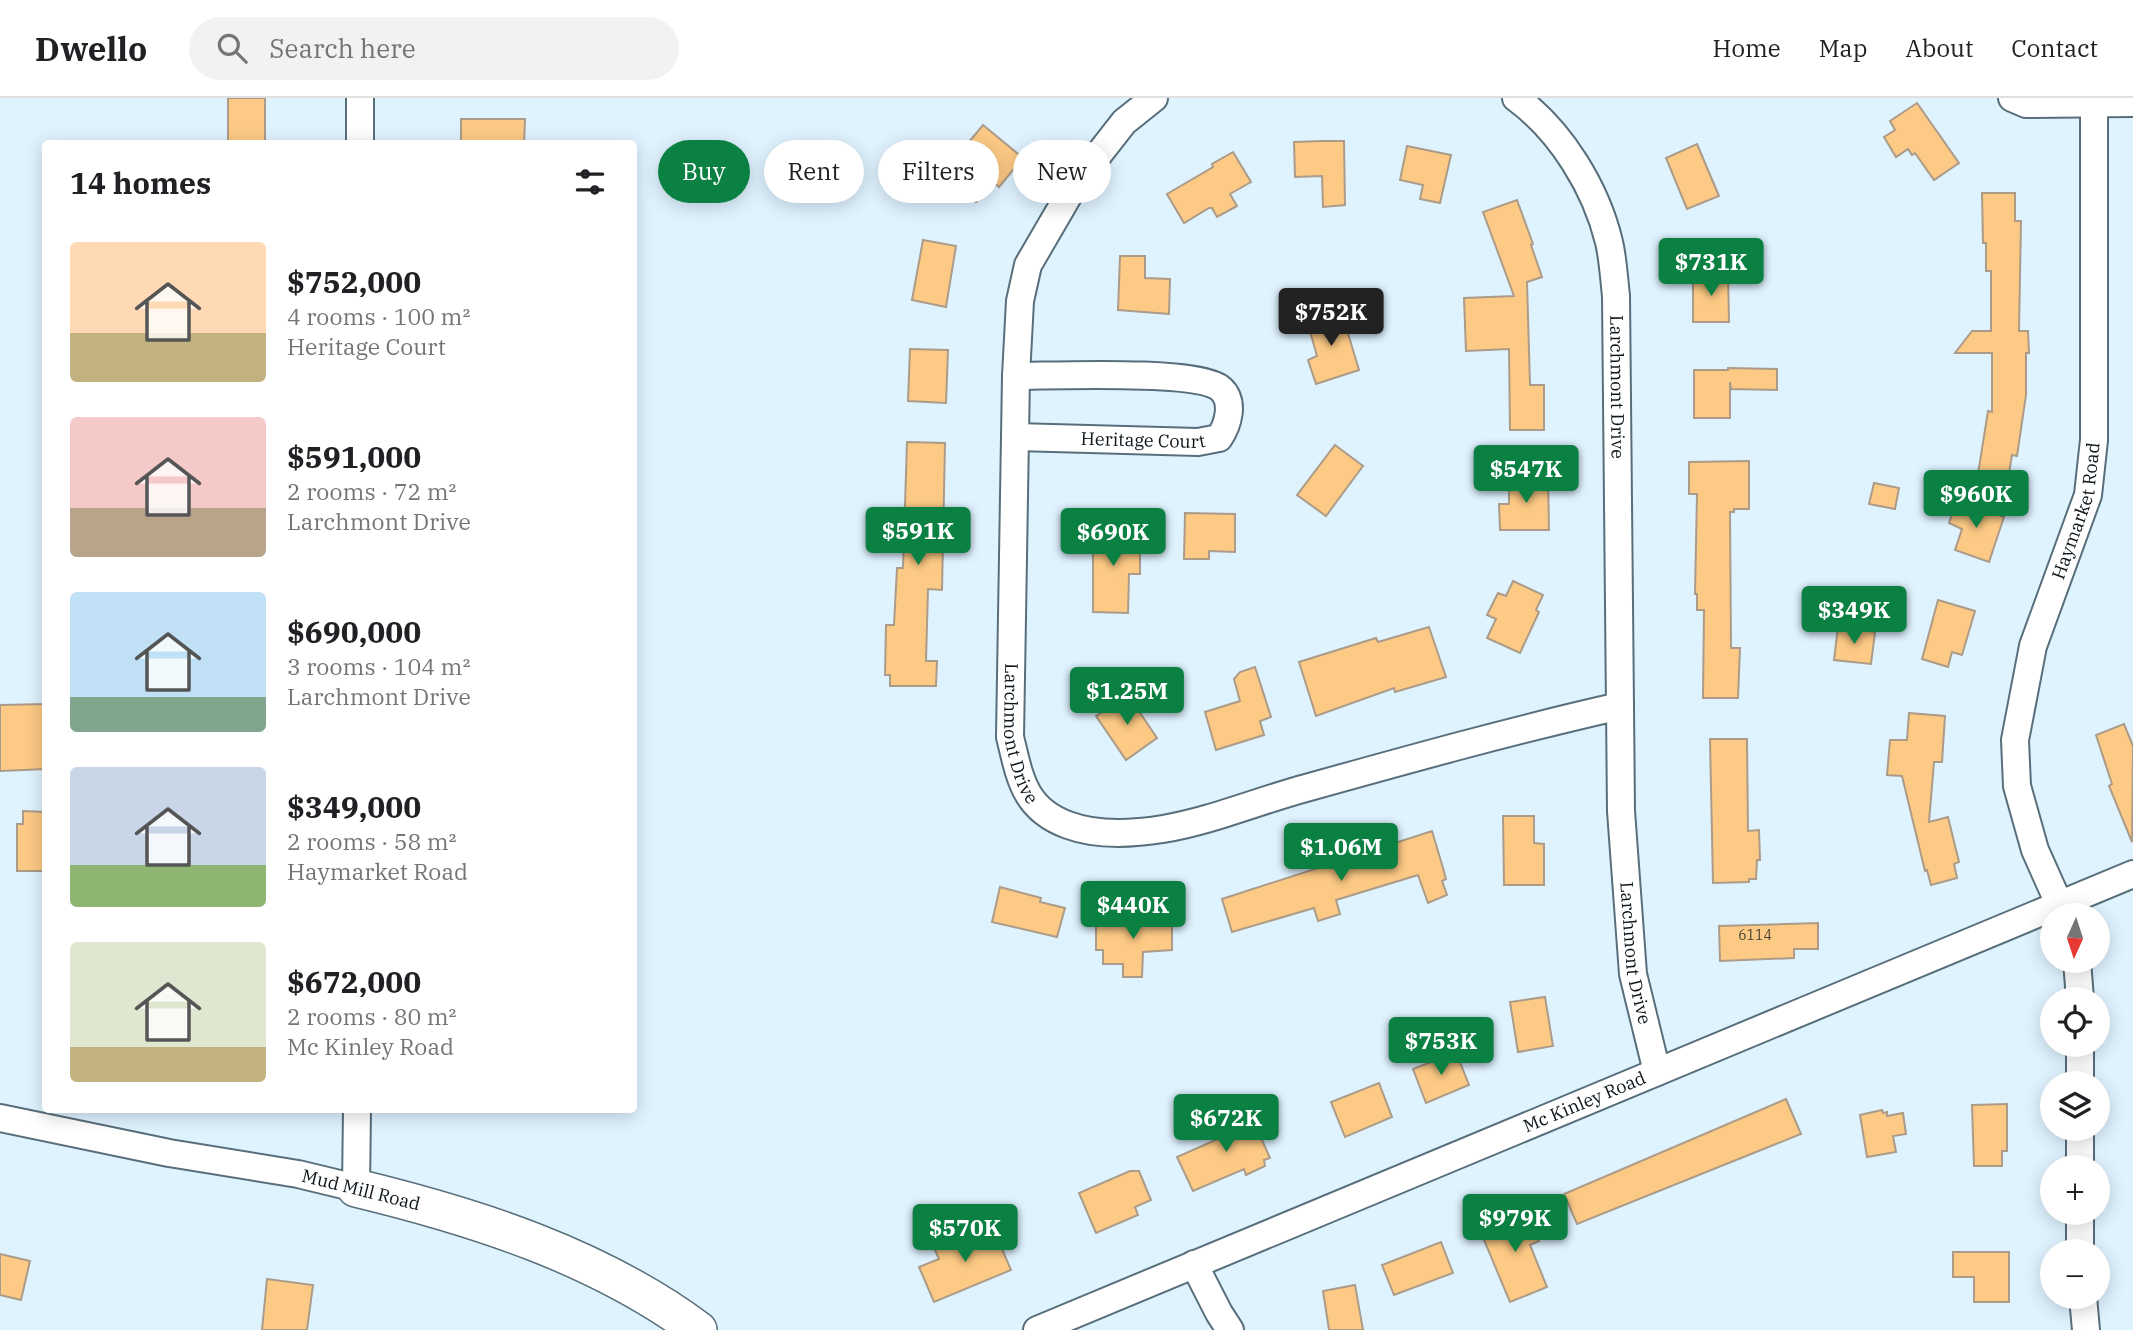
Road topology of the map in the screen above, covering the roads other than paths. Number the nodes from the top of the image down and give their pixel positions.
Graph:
1 (359, 98) edge
2 (1154, 98) edge
3 (1516, 98) edge
4 (2012, 98) edge
5 (2133, 103) edge
6 (2094, 105) junction
7 (360, 140) edge
8 (1016, 376) junction
9 (1015, 437) junction
10 (1620, 706) junction
11 (2133, 874) edge
12 (2059, 903) edge
13 (2076, 903) edge
14 (2040, 919) edge
15 (1657, 1072) junction
16 (357, 1113) edge
17 (0, 1118) edge
18 (356, 1188) junction
19 (1194, 1264) junction
20 (2084, 1309) edge
21 (698, 1330) edge
22 (1037, 1330) edge
23 (1230, 1330) edge
24 (2086, 1330) edge

1 - 7 street
2 - 8 street, Larchmont Drive
3 - 10 street, Larchmont Drive
4 - 6 street
5 - 6 street
6 - 12 street, Haymarket Road
8 - 9 street, Larchmont Drive
8 - 9 street, Heritage Court
9 - 10 street, Larchmont Drive
10 - 15 street, Larchmont Drive
11 - 13 street, Mc Kinley Road
14 - 15 street, Mc Kinley Road
15 - 19 street, Mc Kinley Road
16 - 18 street
17 - 18 street, Mud Mill Road
18 - 21 street, Mud Mill Road
19 - 22 street, Mc Kinley Road
19 - 23 street
20 - 24 street

